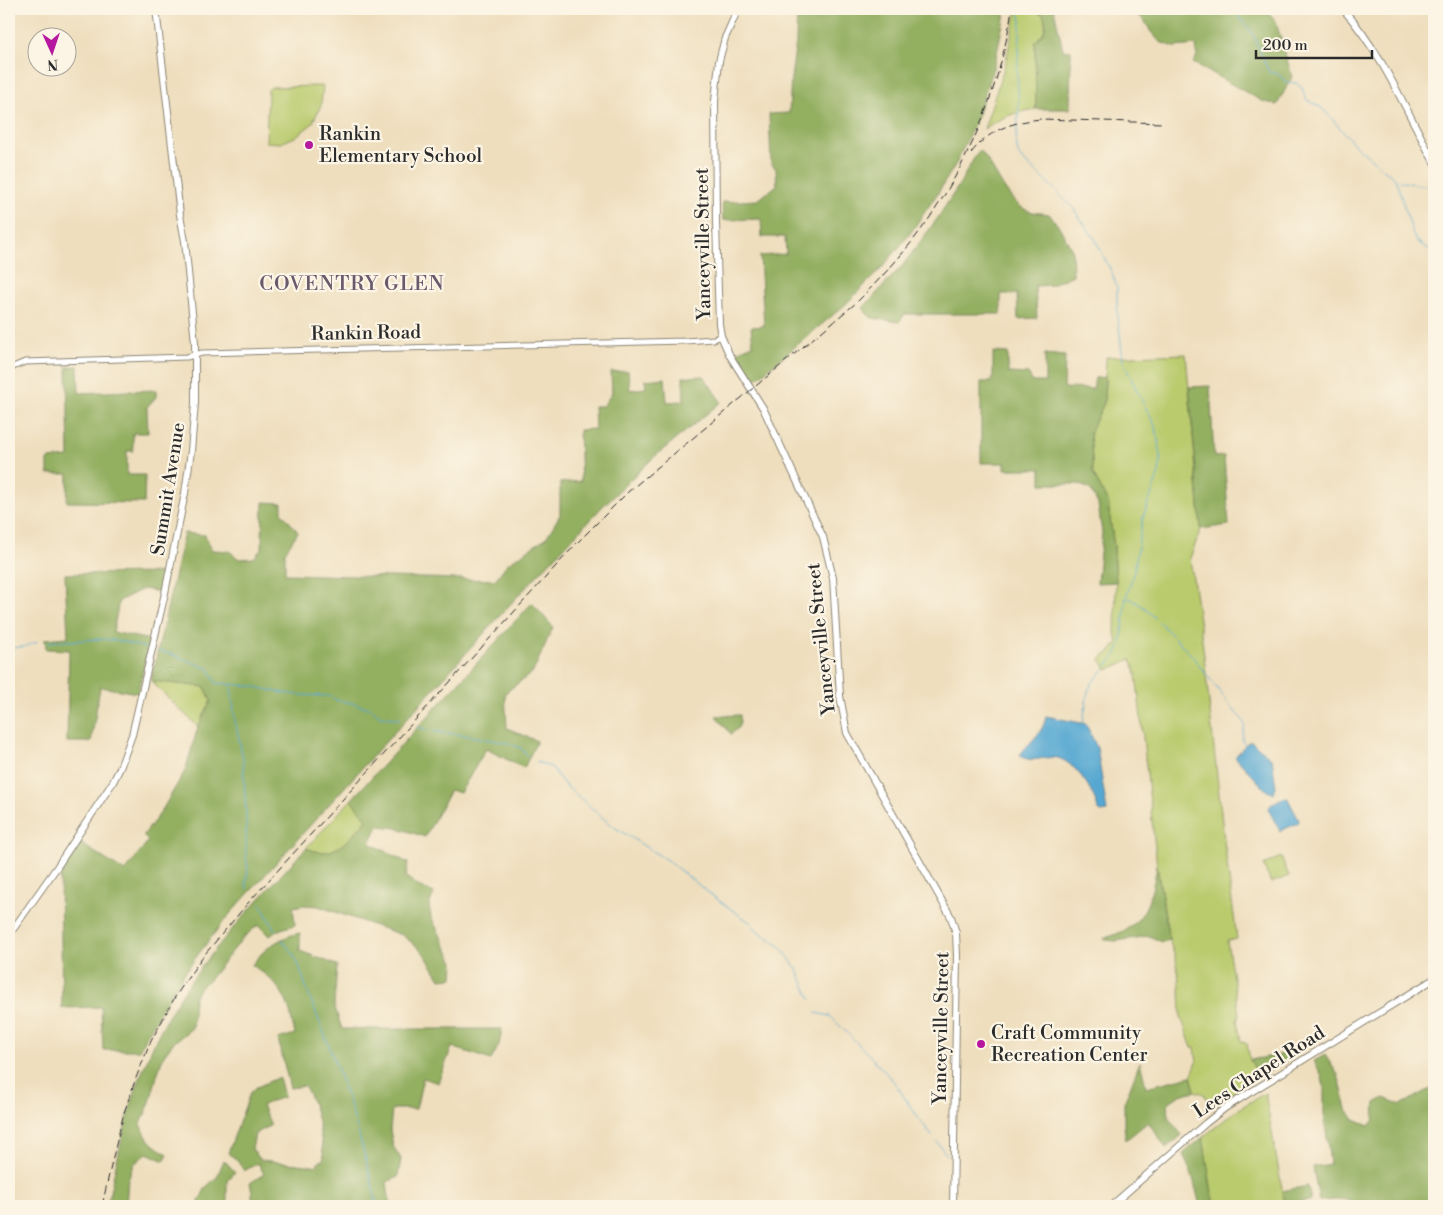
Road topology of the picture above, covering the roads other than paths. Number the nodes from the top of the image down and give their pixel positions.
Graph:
1 (156, 9) edge
2 (738, 9) edge
3 (1343, 9) edge
4 (1434, 162) edge
5 (721, 336) junction
6 (196, 354) junction
7 (11, 369) edge
8 (9, 935) edge
9 (1434, 979) edge
10 (953, 1206) edge
11 (1111, 1206) edge

1 - 6 main road, Summit Avenue
2 - 5 main road, Yanceyville Street
3 - 4 main road
5 - 6 street, Rankin Road
5 - 10 main road, Yanceyville Street
6 - 7 street, Rankin Road
6 - 8 main road, Summit Avenue
9 - 11 main road, Lees Chapel Road

